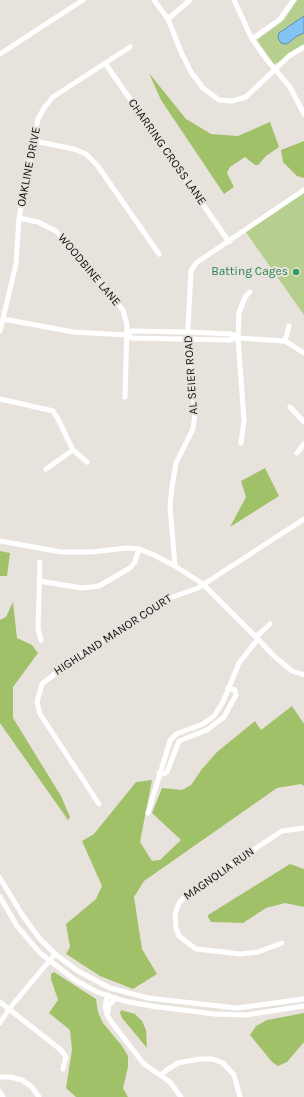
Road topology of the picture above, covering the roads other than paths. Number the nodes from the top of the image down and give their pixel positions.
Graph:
1 (83, 0) edge
2 (154, 0) edge
3 (190, 0) edge
4 (234, 0) edge
5 (294, 0) edge
6 (168, 19) junction
7 (252, 39) junction
8 (130, 47) dead end
9 (304, 47) edge
10 (0, 54) edge
11 (105, 64) junction
12 (275, 69) junction
13 (304, 114) edge
14 (34, 141) junction
15 (304, 190) edge
16 (19, 218) junction
17 (229, 242) junction
18 (159, 254) dead end
19 (250, 292) dead end
20 (3, 320) junction
21 (288, 326) dead end
22 (0, 331) edge
23 (157, 332) junction
24 (187, 332) junction
25 (214, 333) junction
26 (127, 335) junction
27 (238, 338) junction
28 (157, 339) junction
29 (187, 340) junction
30 (214, 340) junction
31 (285, 341) junction
32 (304, 353) edge
33 (125, 397) dead end
34 (0, 399) edge
35 (290, 407) dead end
36 (304, 422) edge
37 (241, 443) dead end
38 (304, 444) edge
39 (73, 450) junction
40 (297, 453) dead end
41 (87, 462) dead end
42 (46, 469) dead end
43 (304, 519) edge
44 (0, 541) edge
45 (139, 549) junction
46 (40, 562) dead end
47 (175, 566) junction
48 (39, 581) junction
49 (203, 584) junction
50 (270, 624) dead end
51 (257, 638) junction
52 (41, 640) dead end
53 (304, 675) edge
54 (228, 688) junction
55 (159, 773) junction
56 (99, 804) dead end
57 (148, 813) dead end
58 (304, 828) edge
59 (0, 878) edge
60 (0, 897) edge
61 (282, 943) dead end
62 (55, 954) junction
63 (48, 961) junction
64 (108, 995) junction
65 (116, 998) junction
66 (304, 999) edge
67 (0, 1002) edge
68 (304, 1006) edge
69 (9, 1009) junction
70 (107, 1014) junction
71 (0, 1023) edge
72 (63, 1069) dead end
73 (162, 1075) junction
74 (0, 1077) edge
75 (0, 1092) edge
76 (3, 1097) edge
77 (40, 1097) edge
78 (181, 1097) edge
79 (240, 1097) edge

1 - 10 street
2 - 6 street
3 - 6 street
4 - 7 street
5 - 7 street
6 - 12 street
7 - 12 street
8 - 11 street, OAKLINE DRIVE
9 - 12 street
11 - 14 street, OAKLINE DRIVE
11 - 17 street, CHARRING CROSS LANE
12 - 13 street
14 - 16 street, OAKLINE DRIVE
14 - 18 street
15 - 17 street, AL SEIER ROAD
16 - 20 street, OAKLINE DRIVE
16 - 26 street, WOODBINE LANE
17 - 24 street, AL SEIER ROAD
19 - 27 street
20 - 22 street, OAKLINE DRIVE
20 - 26 street
21 - 31 street
23 - 24 street
23 - 26 street
23 - 28 street
24 - 25 street
24 - 29 street, AL SEIER ROAD
25 - 27 street
25 - 30 street
26 - 28 street
26 - 33 street, WOODBINE LANE
27 - 30 street
27 - 31 street
27 - 37 street
28 - 29 street
29 - 30 street
29 - 47 street, AL SEIER ROAD
31 - 32 street
34 - 39 street
35 - 36 street
38 - 40 street
39 - 41 street
39 - 42 street
43 - 49 street, HIGHLAND MANOR COURT
44 - 45 street
45 - 47 street
45 - 48 street
46 - 48 street
47 - 49 street
48 - 52 street
49 - 51 street
49 - 56 street, HIGHLAND MANOR COURT
50 - 51 street
51 - 53 street
51 - 54 street
54 - 55 street
54 - 55 street
55 - 57 street
58 - 61 street, MAGNOLIA RUN
59 - 62 street
60 - 63 street
62 - 63 street
62 - 66 street
63 - 64 street
63 - 69 street
64 - 65 street
64 - 70 street
65 - 68 street
65 - 70 street
67 - 69 street
69 - 71 street
69 - 72 street
70 - 73 street
73 - 78 street
73 - 79 street
74 - 77 street
75 - 76 street

